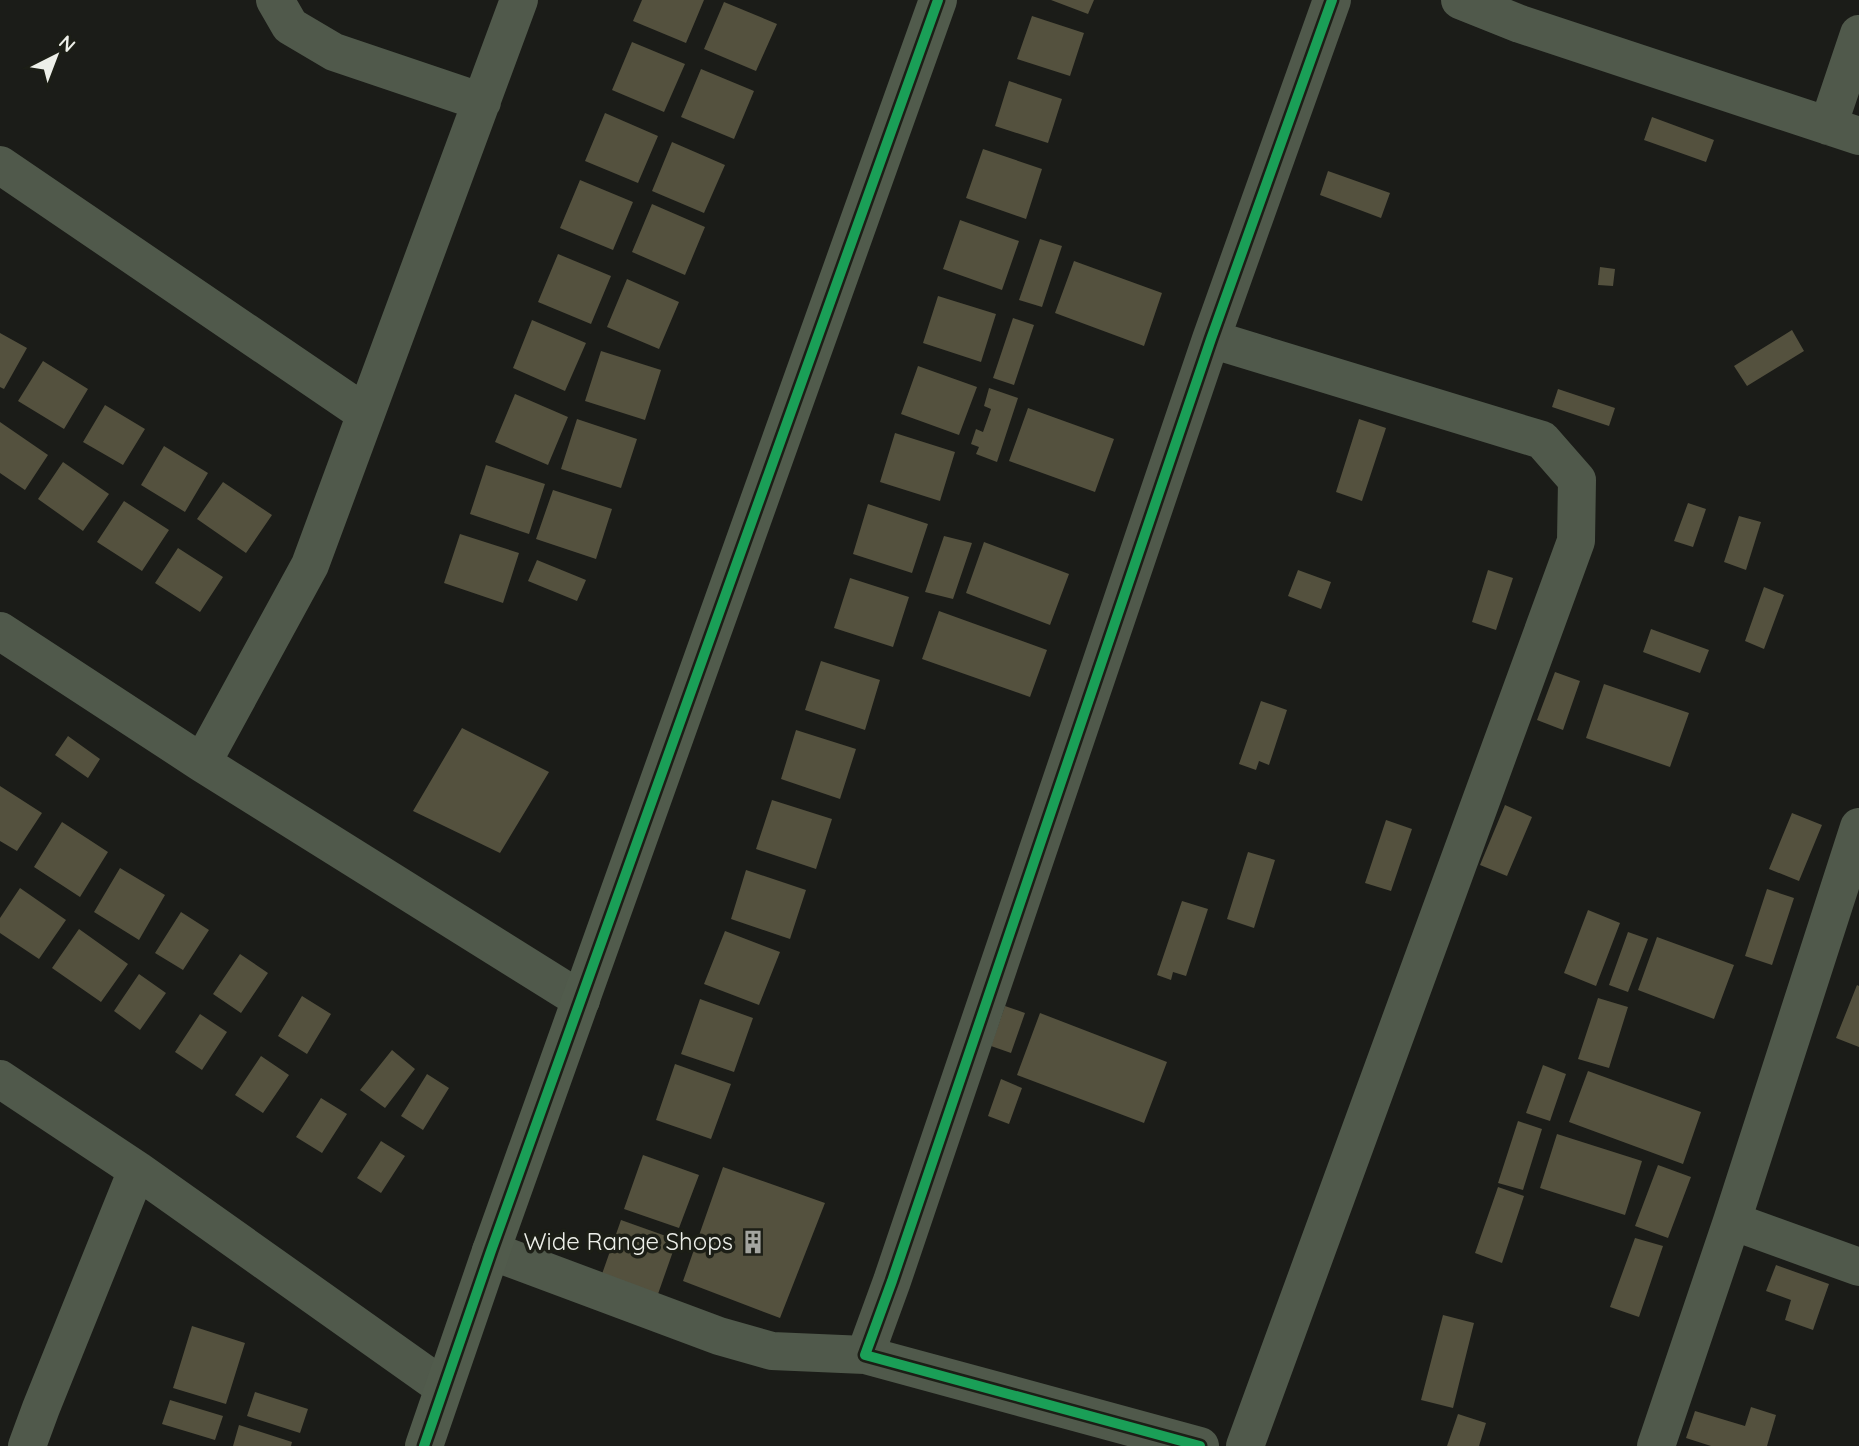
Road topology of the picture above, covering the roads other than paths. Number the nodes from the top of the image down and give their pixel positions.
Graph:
1 (275, 0) edge
2 (519, 0) edge
3 (938, 0) edge
4 (1332, 0) edge
5 (1460, 0) edge
6 (1524, 12) edge
7 (1859, 34) edge
8 (482, 102) junction
9 (1844, 131) edge
10 (0, 164) edge
11 (1211, 339) junction
12 (366, 414) junction
13 (0, 631) edge
14 (202, 762) junction
15 (1859, 827) edge
16 (581, 1000) junction
17 (0, 1079) edge
18 (137, 1170) junction
19 (1732, 1222) junction
20 (491, 1251) junction
21 (1859, 1267) edge
22 (865, 1355) junction
23 (443, 1387) junction
24 (27, 1446) edge
25 (424, 1446) edge
26 (1200, 1446) edge
27 (1245, 1446) edge
28 (1656, 1446) edge

1 - 8 street
2 - 8 street
3 - 16 street
4 - 11 street
5 - 6 street
6 - 9 street
7 - 9 street
8 - 12 street
10 - 12 street
11 - 22 street
11 - 27 street
12 - 14 street
13 - 14 street
14 - 16 street
15 - 19 street
16 - 20 street
17 - 18 street
18 - 23 street
18 - 24 street
19 - 21 street
19 - 28 street
20 - 22 street
20 - 23 street
22 - 26 street
23 - 25 street

